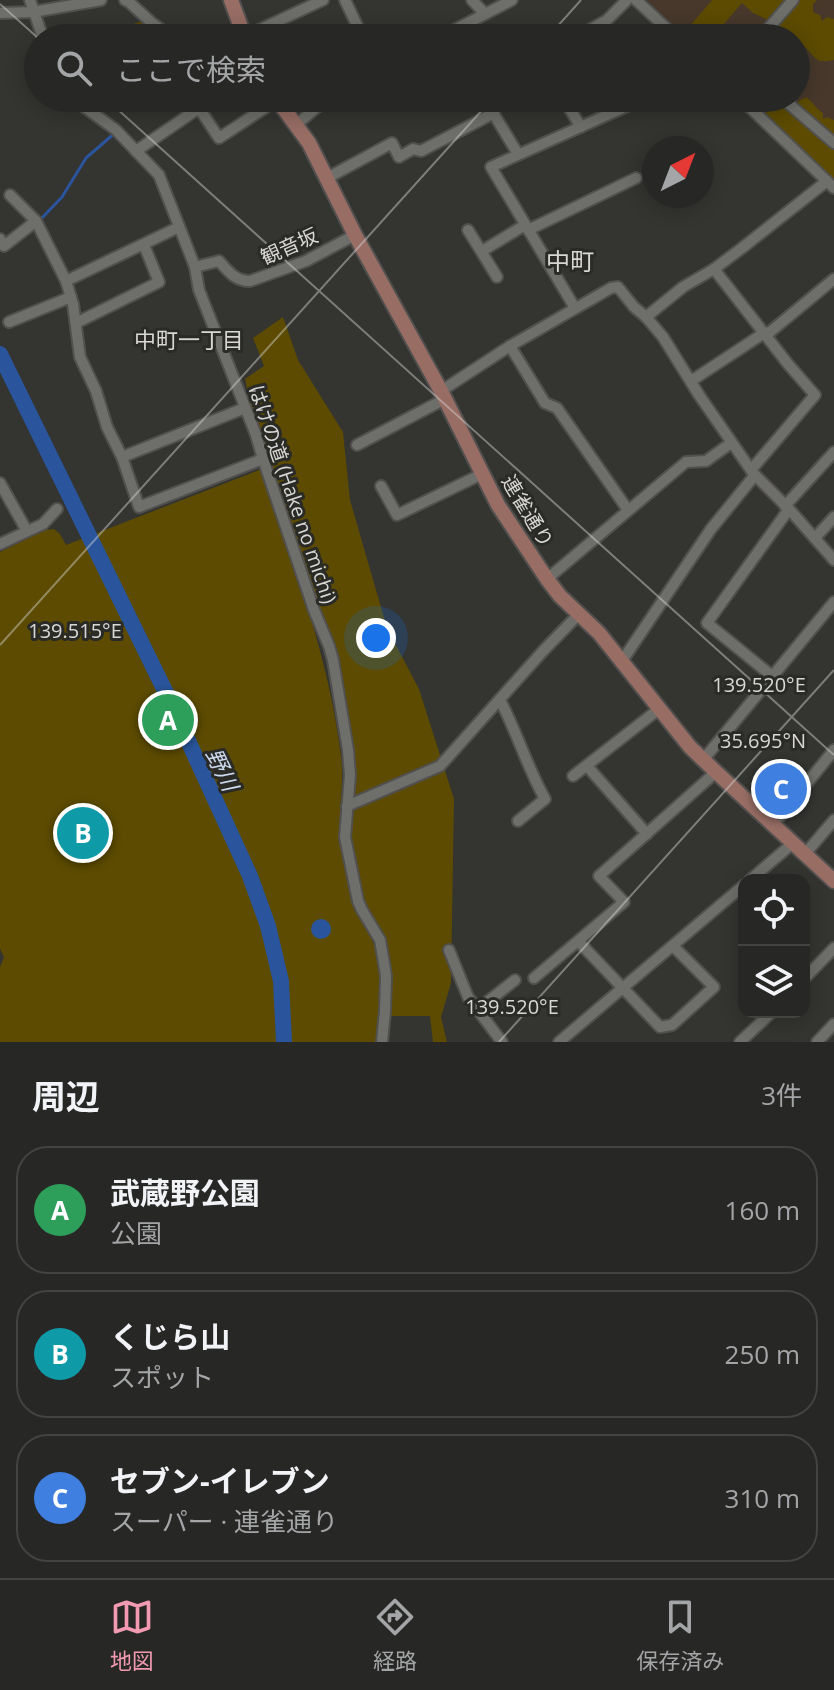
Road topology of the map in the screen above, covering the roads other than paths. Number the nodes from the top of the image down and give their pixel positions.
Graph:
1 (30, 0) edge
2 (101, 0) edge
3 (125, 0) edge
4 (231, 0) edge
5 (323, 0) edge
6 (345, 0) edge
7 (472, 0) edge
8 (512, 0) edge
9 (627, 0) edge
10 (636, 0) edge
11 (793, 0) edge
12 (33, 12) junction
13 (0, 13) edge
14 (485, 14) junction
15 (38, 24) edge
16 (153, 24) edge
17 (239, 24) edge
18 (272, 24) edge
19 (356, 24) edge
20 (468, 24) edge
21 (600, 24) edge
22 (662, 24) edge
23 (772, 24) edge
24 (91, 112) edge
25 (193, 112) edge
26 (202, 112) edge
27 (258, 112) edge
28 (286, 112) edge
29 (311, 112) edge
30 (572, 112) edge
31 (614, 112) edge
32 (754, 112) edge
33 (798, 112) edge
34 (494, 113) joint
35 (296, 125) junction
36 (581, 127) junction
37 (834, 143) edge
38 (136, 151) junction
39 (518, 154) junction
40 (327, 178) junction
41 (636, 178) dead end
42 (830, 185) edge
43 (10, 195) dead end
44 (36, 221) junction
45 (179, 227) junction
46 (527, 227) junction
47 (468, 230) dead end
48 (355, 235) junction
49 (0, 239) edge
50 (144, 245) junction
51 (482, 251) junction
52 (195, 267) junction
53 (714, 269) junction
54 (497, 277) dead end
55 (834, 279) edge
56 (66, 281) junction
57 (71, 297) junction
58 (575, 308) junction
59 (646, 317) junction
60 (9, 322) dead end
61 (76, 323) junction
62 (764, 333) junction
63 (510, 346) junction
64 (691, 381) junction
65 (443, 395) junction
66 (245, 408) junction
67 (731, 443) junction
68 (357, 445) dead end
69 (834, 452) edge
70 (122, 457) junction
71 (263, 459) junction
72 (753, 472) junction
73 (482, 474) junction
74 (0, 483) edge
75 (381, 486) dead end
76 (787, 508) junction
77 (57, 509) dead end
78 (628, 510) junction
79 (834, 517) edge
80 (27, 531) junction
81 (815, 538) junction
82 (0, 544) edge
83 (834, 560) edge
84 (547, 579) junction
85 (834, 602) edge
86 (579, 614) junction
87 (622, 661) junction
88 (772, 676) junction
89 (500, 700) junction
90 (659, 709) junction
91 (834, 750) edge
92 (703, 760) junction
93 (587, 766) junction
94 (716, 772) junction
95 (573, 776) dead end
96 (347, 806) junction
97 (834, 820) edge
98 (518, 821) dead end
99 (773, 825) junction
100 (647, 834) junction
101 (793, 843) junction
102 (805, 854) junction
103 (757, 874) edge
104 (834, 881) edge
105 (738, 890) edge
106 (579, 942) junction
107 (673, 946) junction
108 (834, 948) edge
109 (449, 950) dead end
110 (810, 973) edge
111 (534, 978) dead end
112 (515, 980) dead end
113 (623, 988) junction
114 (477, 1010) junction
115 (766, 1018) edge
116 (834, 1024) edge
117 (382, 1042) edge
118 (502, 1042) edge
119 (559, 1042) edge
120 (740, 1042) edge
121 (817, 1042) edge

1 - 12 street
2 - 12 street
3 - 16 street
4 - 17 main road
5 - 18 street
6 - 19 street
7 - 14 street
8 - 14 street
9 - 21 street
10 - 22 street
11 - 23 street
12 - 13 street
12 - 15 street
14 - 20 street
24 - 38 street, はけの道 (Hake no michi)
25 - 38 street
26 - 27 street
28 - 35 main road, 連雀通り
29 - 35 street
30 - 36 street
31 - 36 street
32 - 42 street
33 - 37 street
34 - 39 street
34 - 40 street
35 - 40 main road, 連雀通り
36 - 39 street
38 - 45 street, はけの道 (Hake no michi)
39 - 46 street
40 - 48 main road, 連雀通り
41 - 46 street
42 - 53 street
43 - 44 street
44 - 49 street
44 - 56 street
45 - 50 street
45 - 52 street, はけの道 (Hake no michi)
46 - 51 street
46 - 58 street
47 - 51 street
48 - 52 street, 観音坂
48 - 65 main road, 連雀通り
50 - 56 street
50 - 61 street
51 - 54 street
52 - 66 street, はけの道 (Hake no michi)
53 - 59 street
53 - 62 street
55 - 62 street
56 - 57 street
57 - 60 street
57 - 61 street
58 - 59 street
58 - 63 street
59 - 64 street
61 - 70 street
62 - 64 street
62 - 72 street
63 - 65 street
63 - 78 street
64 - 67 street
65 - 68 street
65 - 73 main road, 連雀通り
66 - 70 street
66 - 71 street, はけの道 (Hake no michi)
67 - 72 street
67 - 78 street
69 - 76 street
70 - 71 street
71 - 96 street, はけの道 (Hake no michi)
72 - 76 street
72 - 87 street
73 - 75 street
73 - 84 main road, 連雀通り
74 - 80 street
76 - 81 street
76 - 88 street
77 - 80 street
78 - 84 street
79 - 81 street
80 - 82 street
81 - 83 street
84 - 86 main road, 連雀通り
85 - 88 street
86 - 87 main road, 連雀通り
86 - 89 street
87 - 90 main road, 連雀通り
88 - 92 street
89 - 96 street
89 - 98 street
90 - 92 main road, 連雀通り
90 - 93 street
91 - 99 street
92 - 94 main road, 連雀通り
93 - 95 street
93 - 100 street
94 - 99 main road, 連雀通り
94 - 100 street
96 - 117 street, はけの道 (Hake no michi)
97 - 102 street
99 - 101 main road, 連雀通り
100 - 106 street
101 - 102 main road, 連雀通り
101 - 103 street
102 - 104 main road, 連雀通り
105 - 107 street
106 - 111 street
106 - 113 street
107 - 113 street
107 - 113 street
108 - 110 street
109 - 114 street
112 - 114 street
113 - 119 street
114 - 118 street
115 - 120 street
116 - 121 street

